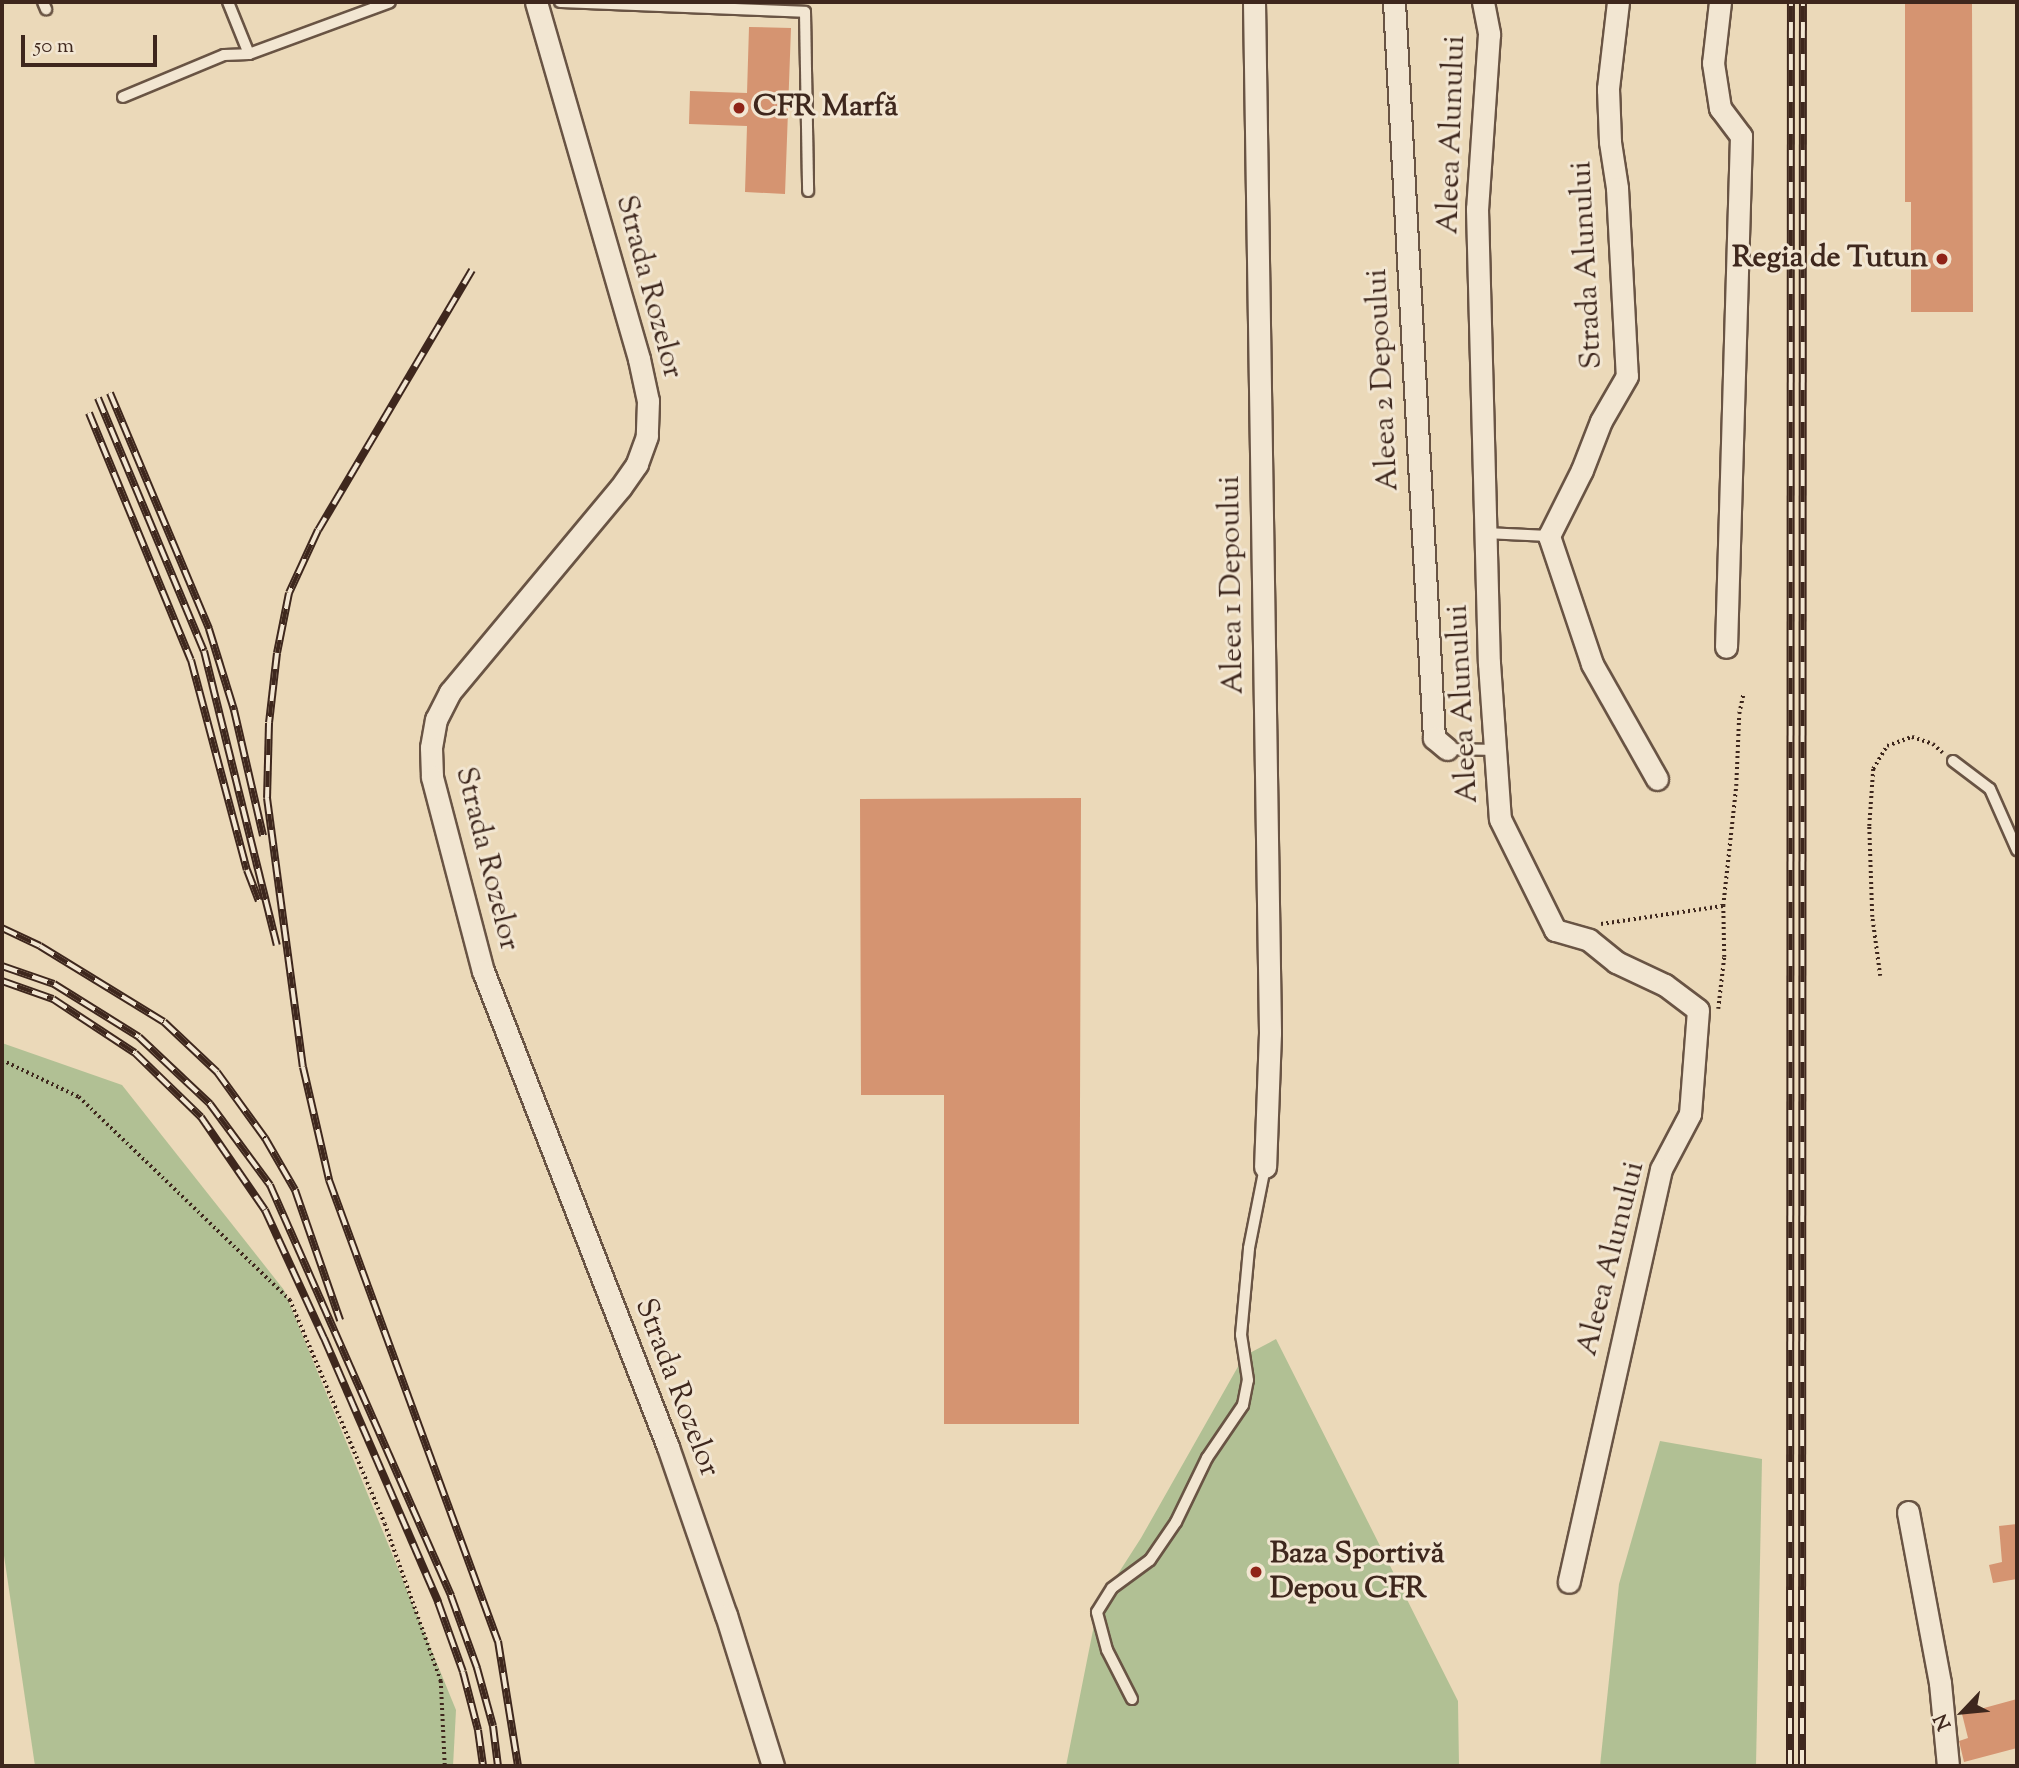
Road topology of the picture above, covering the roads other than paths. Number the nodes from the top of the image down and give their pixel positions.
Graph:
1 (228, 2) edge
2 (390, 2) edge
3 (536, 2) edge
4 (560, 2) edge
5 (1254, 2) edge
6 (1394, 2) edge
7 (1483, 2) edge
8 (1618, 2) edge
9 (1720, 2) edge
10 (249, 54) junction
11 (123, 97) dead end
12 (808, 191) dead end
13 (1485, 533) junction
14 (1549, 536) junction
15 (1726, 648) dead end
16 (1447, 749) joint
17 (1495, 750) junction
18 (1953, 761) road end
19 (1657, 779) dead end
20 (2017, 850) edge
21 (1265, 1167) joint
22 (1908, 1511) dead end
23 (1569, 1581) dead end
24 (1132, 1699) dead end
25 (773, 1766) edge
26 (1948, 1766) edge

1 - 10 lane
2 - 10 lane
3 - 25 street, Strada Rozelor
4 - 12 lane
5 - 21 street, Aleea 1 Depoului
6 - 16 street, Aleea 2 Depoului
7 - 13 street, Aleea Alunului
8 - 14 street, Strada Alunului
9 - 15 street
10 - 11 lane
13 - 14 lane
13 - 17 street, Aleea Alunului
14 - 19 street
16 - 17 lane
17 - 23 street, Aleea Alunului
18 - 20 lane
21 - 24 lane
22 - 26 street

